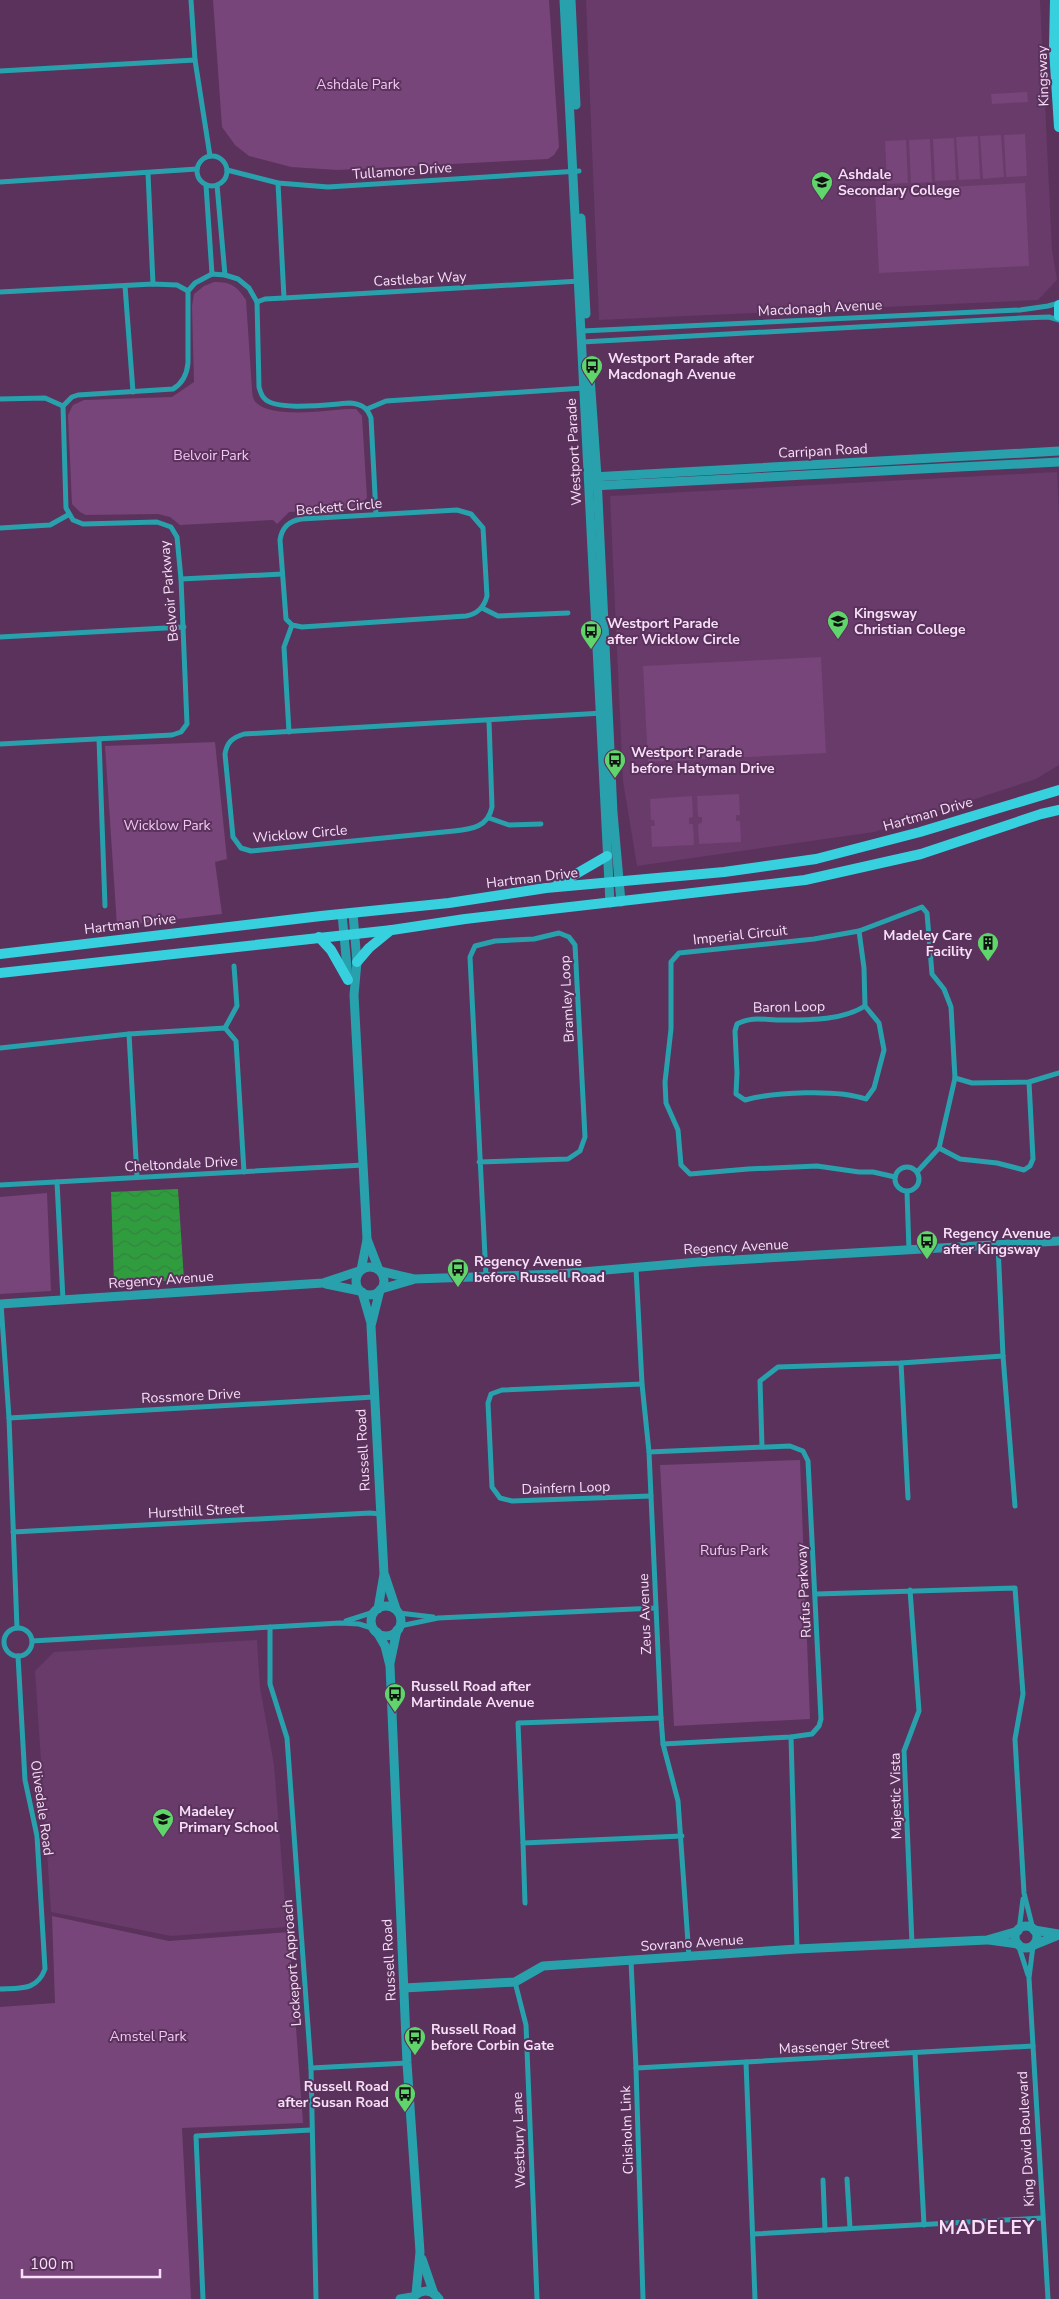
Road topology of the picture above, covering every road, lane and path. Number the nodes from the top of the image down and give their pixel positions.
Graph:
1 (191, 0) edge
2 (564, 0) edge
3 (571, 0) edge
4 (1055, 0) edge
5 (1056, 23) junction
6 (1059, 35) edge
7 (194, 60) junction
8 (0, 71) edge
9 (1058, 93) edge
10 (1059, 127) edge
11 (210, 156) junction
12 (197, 169) junction
13 (227, 170) junction
14 (576, 171) junction
15 (148, 173) junction
16 (0, 182) edge
17 (278, 183) junction
18 (206, 185) junction
19 (217, 185) junction
20 (212, 274) junction
21 (225, 274) junction
22 (581, 281) junction
23 (153, 284) junction
24 (125, 286) junction
25 (0, 292) edge
26 (188, 292) junction
27 (284, 298) junction
28 (257, 302) junction
29 (1059, 304) edge
30 (1059, 318) edge
31 (584, 331) junction
32 (585, 342) junction
33 (587, 387) junction
34 (133, 392) junction
35 (0, 400) edge
36 (62, 406) junction
37 (367, 409) junction
38 (1059, 452) edge
39 (969, 461) junction
40 (1059, 462) edge
41 (593, 481) junction
42 (68, 514) junction
43 (376, 514) junction
44 (0, 528) edge
45 (282, 574) junction
46 (181, 579) junction
47 (482, 608) junction
48 (568, 613) dead end
49 (292, 625) junction
50 (184, 628) junction
51 (0, 637) edge
52 (604, 713) junction
53 (489, 721) junction
54 (289, 732) junction
55 (99, 739) junction
56 (0, 744) edge
57 (1059, 790) edge
58 (1059, 810) edge
59 (489, 818) junction
60 (541, 824) dead end
61 (607, 856) junction
62 (620, 882) junction
63 (609, 883) junction
64 (554, 887) junction
65 (621, 902) junction
66 (610, 903) junction
67 (105, 906) dead end
68 (353, 913) junction
69 (342, 914) junction
70 (392, 930) junction
71 (859, 931) junction
72 (350, 934) junction
73 (320, 937) junction
74 (0, 954) edge
75 (357, 962) junction
76 (234, 966) dead end
77 (0, 973) edge
78 (348, 980) junction
79 (354, 995) junction
80 (865, 1006) junction
81 (225, 1028) junction
82 (129, 1034) junction
83 (0, 1048) edge
84 (1059, 1073) edge
85 (955, 1078) junction
86 (1029, 1082) junction
87 (939, 1148) junction
88 (479, 1162) junction
89 (363, 1165) junction
90 (244, 1172) junction
91 (917, 1172) junction
92 (136, 1177) junction
93 (895, 1177) junction
94 (57, 1182) junction
95 (0, 1185) edge
96 (907, 1192) junction
97 (367, 1239) junction
98 (1059, 1241) edge
99 (998, 1245) junction
100 (909, 1251) junction
101 (636, 1268) junction
102 (360, 1270) junction
103 (379, 1270) junction
104 (486, 1276) junction
105 (414, 1279) junction
106 (323, 1283) junction
107 (380, 1289) junction
108 (361, 1292) junction
109 (62, 1300) junction
110 (0, 1304) edge
111 (372, 1326) junction
112 (1003, 1356) junction
113 (901, 1363) junction
114 (642, 1384) junction
115 (374, 1397) junction
116 (9, 1418) junction
117 (762, 1447) junction
118 (649, 1452) junction
119 (651, 1496) junction
120 (908, 1498) dead end
121 (1015, 1506) dead end
122 (381, 1514) junction
123 (13, 1532) junction
124 (384, 1574) junction
125 (910, 1590) junction
126 (816, 1594) junction
127 (656, 1608) junction
128 (376, 1610) junction
129 (397, 1611) junction
130 (438, 1618) junction
131 (340, 1623) junction
132 (270, 1627) junction
133 (17, 1628) junction
134 (398, 1628) junction
135 (376, 1631) junction
136 (32, 1641) junction
137 (2, 1643) edge
138 (18, 1656) junction
139 (390, 1666) junction
140 (661, 1718) junction
141 (791, 1738) junction
142 (663, 1744) junction
143 (682, 1836) junction
144 (522, 1844) junction
145 (1024, 1893) junction
146 (525, 1903) dead end
147 (1033, 1929) junction
148 (1018, 1930) junction
149 (1059, 1934) edge
150 (987, 1940) junction
151 (912, 1944) junction
152 (1018, 1944) junction
153 (1034, 1945) junction
154 (797, 1949) junction
155 (689, 1957) junction
156 (630, 1961) junction
157 (1029, 1978) junction
158 (515, 1982) junction
159 (404, 1988) junction
160 (0, 1989) edge
161 (1032, 2046) junction
162 (915, 2053) junction
163 (746, 2062) junction
164 (407, 2063) junction
165 (310, 2068) junction
166 (636, 2068) junction
167 (311, 2130) junction
168 (847, 2179) dead end
169 (822, 2180) dead end
170 (1042, 2218) junction
171 (924, 2225) junction
172 (850, 2228) junction
173 (825, 2230) junction
174 (753, 2234) junction
175 (420, 2252) junction
176 (413, 2297) edge
177 (438, 2298) edge
178 (203, 2299) edge
179 (316, 2299) edge
180 (400, 2299) edge
181 (537, 2299) edge
182 (643, 2299) edge
183 (755, 2299) edge
184 (1048, 2299) edge

1 - 7 street
2 - 14 street, Westport Parade
3 - 14 street, Westport Parade
4 - 5 main road, Kingsway
5 - 6 main road, Kingsway
5 - 9 main road, Kingsway
7 - 8 street
7 - 11 street
9 - 10 main road, Kingsway
11 - 12 street
11 - 13 street
12 - 15 street
12 - 18 street
13 - 17 street, Tullamore Drive
13 - 19 street
14 - 17 street, Tullamore Drive
14 - 22 street, Westport Parade
15 - 16 street
15 - 23 street
17 - 27 street
18 - 19 street
18 - 20 street
19 - 21 street
20 - 21 street
20 - 26 street
21 - 28 street
22 - 27 street, Castlebar Way
22 - 31 street, Westport Parade
23 - 24 street
23 - 26 street
24 - 25 street
24 - 34 street
26 - 34 street
27 - 28 street, Castlebar Way
28 - 37 street
29 - 30 main road
29 - 31 street, Macdonagh Avenue
30 - 32 street, Macdonagh Avenue
31 - 32 street, Westport Parade
32 - 33 street, Westport Parade
33 - 37 street
33 - 41 street, Westport Parade
34 - 36 street
35 - 36 street
36 - 42 street
37 - 43 street
38 - 39 street, Carripan Road
39 - 40 street, Carripan Road
39 - 41 street, Carripan Road
41 - 52 street, Westport Parade
42 - 44 street
42 - 46 street, Belvoir Parkway
43 - 45 street, Beckett Circle
43 - 47 street, Beckett Circle
45 - 46 street
45 - 49 street, Beckett Circle
46 - 50 street, Belvoir Parkway
47 - 48 street
47 - 49 street
49 - 54 street
50 - 51 street
50 - 55 street, Belvoir Parkway
52 - 53 street, Wicklow Circle
52 - 61 street, Westport Parade
52 - 62 street, Westport Parade
53 - 54 street, Wicklow Circle
53 - 59 street
54 - 59 street, Wicklow Circle
55 - 56 street, Belvoir Parkway
55 - 67 street
57 - 62 main road, Hartman Drive
58 - 65 main road
59 - 60 street
61 - 63 street, Westport Parade
61 - 64 main road
62 - 63 main road, Hartman Drive
62 - 65 street, Westport Parade
63 - 64 main road, Hartman Drive
63 - 66 street, Westport Parade
64 - 68 main road, Hartman Drive
65 - 66 main road
66 - 70 main road
68 - 69 main road, Hartman Drive
68 - 72 street
69 - 72 street
69 - 74 main road, Hartman Drive
70 - 72 main road
70 - 75 main road
71 - 80 street
71 - 85 street, Imperial Circuit
71 - 93 street, Imperial Circuit
72 - 73 main road
72 - 75 street
72 - 78 street
73 - 77 main road
73 - 78 main road
75 - 79 street
76 - 81 street
78 - 79 street
79 - 89 street
80 - 80 street, Baron Loop
81 - 82 street
81 - 90 street
82 - 83 street
82 - 92 street
84 - 86 street
85 - 86 street
85 - 87 street, Imperial Circuit
86 - 87 street
87 - 91 street, Imperial Circuit
88 - 88 street, Bramley Loop
88 - 104 street, Bramley Loop
89 - 90 street, Cheltondale Drive
89 - 97 street
90 - 92 street, Cheltondale Drive
91 - 93 street, Imperial Circuit
91 - 96 street, Imperial Circuit
92 - 94 street, Cheltondale Drive
93 - 96 street
94 - 95 street, Cheltondale Drive
94 - 109 street
96 - 100 street
97 - 102 street
97 - 103 street
98 - 99 street, Regency Avenue
99 - 100 street, Regency Avenue
99 - 112 street
100 - 101 street, Regency Avenue
101 - 104 street, Regency Avenue
101 - 114 street, Zeus Avenue
102 - 103 street
102 - 106 street, Regency Avenue
102 - 108 street
103 - 105 street, Regency Avenue
103 - 107 street
104 - 105 street, Regency Avenue
105 - 107 street, Regency Avenue
106 - 108 street, Regency Avenue
106 - 109 street, Regency Avenue
107 - 108 street
107 - 111 street, Russell Road
108 - 111 street, Russell Road
109 - 110 street, Regency Avenue
110 - 116 street
111 - 115 street, Russell Road
112 - 113 street
112 - 121 street
113 - 117 street
113 - 120 street
114 - 118 street, Zeus Avenue
114 - 119 street, Dainfern Loop
115 - 116 street, Rossmore Drive
115 - 122 street, Russell Road
116 - 123 street
117 - 118 street, Rufus Parkway
117 - 126 street, Rufus Parkway
118 - 119 street, Zeus Avenue
119 - 127 street, Zeus Avenue
122 - 123 street, Hursthill Street
122 - 124 street, Russell Road
123 - 133 street
124 - 128 street, Russell Road
124 - 129 street, Russell Road
125 - 126 street
125 - 145 street
125 - 151 street, Majestic Vista
126 - 141 street, Rufus Parkway
127 - 130 street
127 - 140 street, Zeus Avenue
128 - 129 street
128 - 131 street
128 - 135 street
129 - 130 street
129 - 134 street
130 - 134 street
131 - 132 street
131 - 135 street
132 - 136 street
132 - 165 street, Lockeport Approach
133 - 136 street
133 - 137 street
134 - 135 street
134 - 139 street, Russell Road
135 - 139 street, Russell Road
136 - 138 street
137 - 138 street
138 - 160 street, Olivedale Road
139 - 159 street, Russell Road
140 - 142 street, Zeus Avenue
140 - 144 street
141 - 142 street, Rufus Parkway
141 - 154 street
142 - 143 street, Zeus Avenue
143 - 144 street
143 - 155 street, Zeus Avenue
144 - 146 street
145 - 147 street
145 - 148 street
147 - 148 street
147 - 149 street
147 - 153 street
148 - 150 street, Sovrano Avenue
148 - 152 street
149 - 153 street
150 - 151 street, Sovrano Avenue
150 - 152 street, Sovrano Avenue
151 - 154 street, Sovrano Avenue
152 - 153 street
152 - 157 street, King David Boulevard
153 - 157 street, King David Boulevard
154 - 155 street, Sovrano Avenue
155 - 156 street, Sovrano Avenue
156 - 158 street, Sovrano Avenue
156 - 166 street, Chisholm Link
157 - 161 street, King David Boulevard
158 - 159 street, Sovrano Avenue
158 - 181 street, Westbury Lane
159 - 164 street, Russell Road
161 - 162 street, Massenger Street
161 - 170 street, King David Boulevard
162 - 163 street, Massenger Street
162 - 171 street
163 - 166 street, Massenger Street
163 - 174 street
164 - 165 street
164 - 175 street, Russell Road
165 - 167 street, Lockeport Approach
166 - 182 street, Chisholm Link
167 - 178 street
167 - 179 street, Lockeport Approach
168 - 172 street
169 - 173 street
170 - 171 street
170 - 184 street, King David Boulevard
171 - 172 street
172 - 173 street
173 - 174 street
174 - 183 street
175 - 176 street, Russell Road
175 - 177 street, Russell Road
176 - 177 street
176 - 180 street

